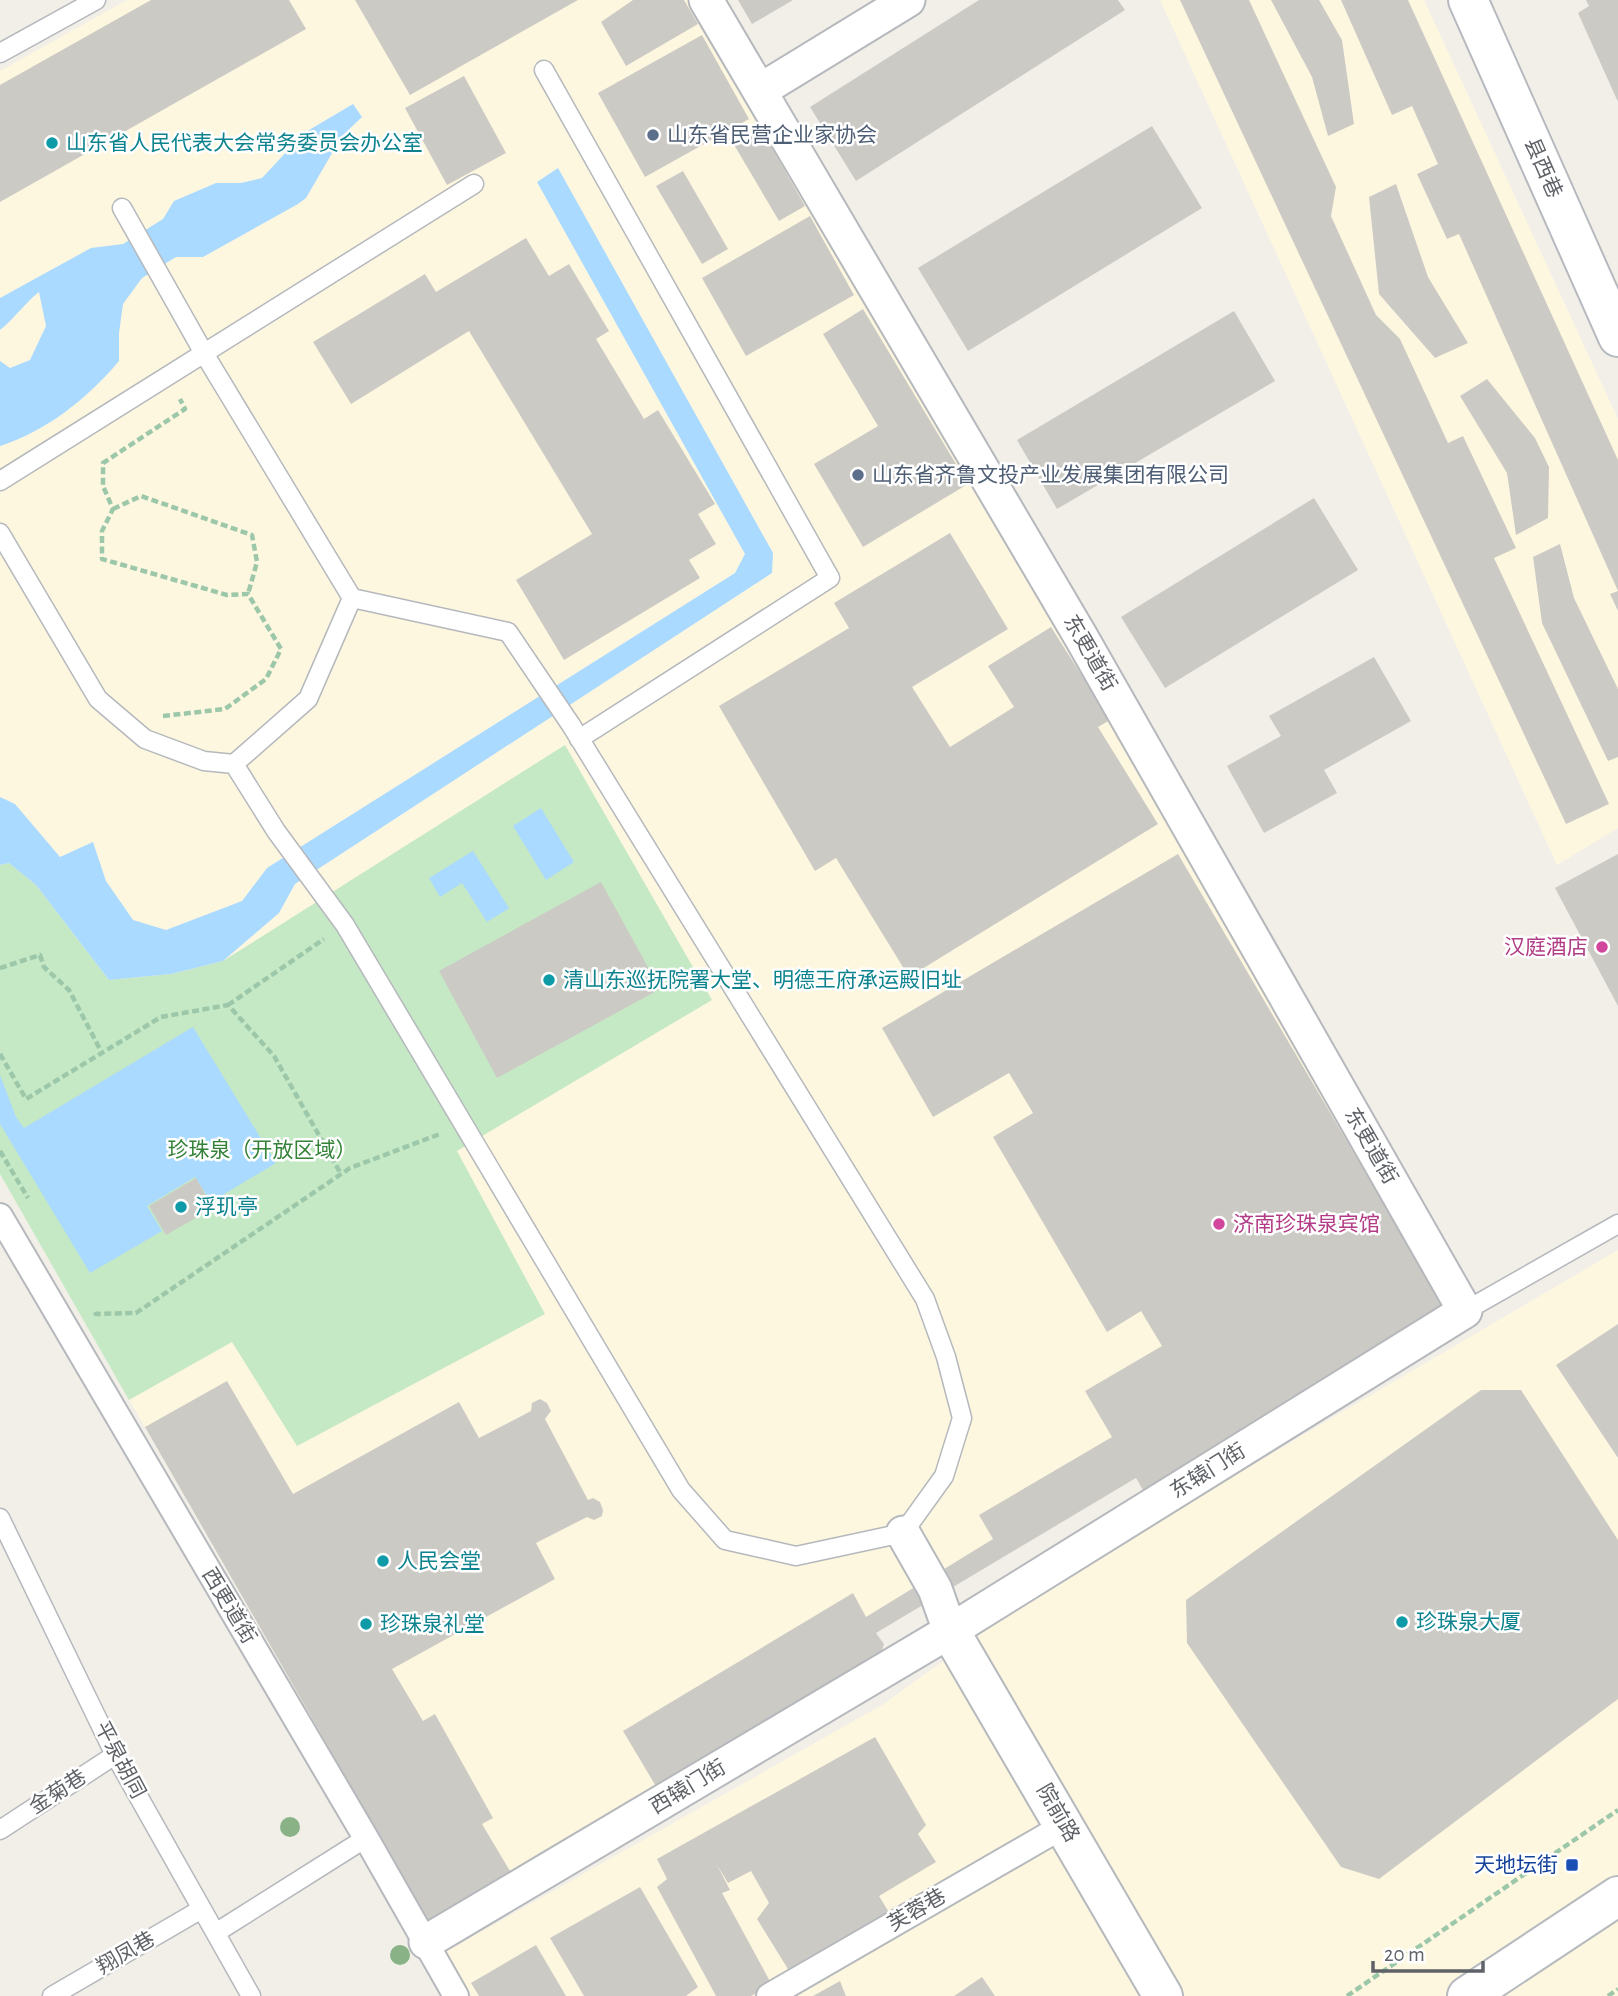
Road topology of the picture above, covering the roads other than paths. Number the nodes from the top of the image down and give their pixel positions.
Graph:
1 (96, 0) edge
2 (706, 0) edge
3 (908, 0) edge
4 (1468, 0) edge
5 (0, 53) edge
6 (544, 70) dead end
7 (761, 90) junction
8 (474, 184) dead end
9 (122, 208) dead end
10 (1618, 337) edge
11 (205, 355) junction
12 (0, 481) edge
13 (0, 533) edge
14 (352, 598) junction
15 (579, 739) junction
16 (234, 764) junction
17 (0, 1216) edge
18 (1618, 1224) edge
19 (1465, 1311) junction
20 (0, 1518) edge
21 (903, 1533) junction
22 (950, 1631) junction
23 (115, 1755) junction
24 (1065, 1825) junction
25 (0, 1830) edge
26 (366, 1838) junction
27 (1618, 1896) edge
28 (200, 1910) junction
29 (217, 1931) junction
30 (426, 1942) junction
31 (52, 1996) edge
32 (251, 1996) edge
33 (456, 1996) edge
34 (769, 1996) edge
35 (1163, 1996) edge
36 (1466, 1996) edge

1 - 5 lane
2 - 7 street, 东更道街
3 - 7 street
4 - 10 main road, 县西巷
6 - 15 lane
7 - 19 street, 东更道街
8 - 11 lane
9 - 11 lane
11 - 12 lane
11 - 14 lane
13 - 16 lane
14 - 15 lane
14 - 16 lane
15 - 21 lane
16 - 21 lane
17 - 26 street, 西更道街
18 - 19 lane
19 - 22 street, 东辕门街
20 - 23 lane, 平泉胡同
21 - 22 street
22 - 24 main road, 院前路
22 - 30 street, 西辕门街
23 - 25 lane, 金菊巷
23 - 28 lane, 平泉胡同
24 - 34 street, 芙蓉巷
24 - 35 main road, 院前路
26 - 29 lane
26 - 30 street, 西更道街
27 - 36 main road
28 - 29 lane, 平泉胡同
28 - 31 lane, 翔凤巷
29 - 32 lane, 平泉胡同
30 - 33 street, 西更道街

